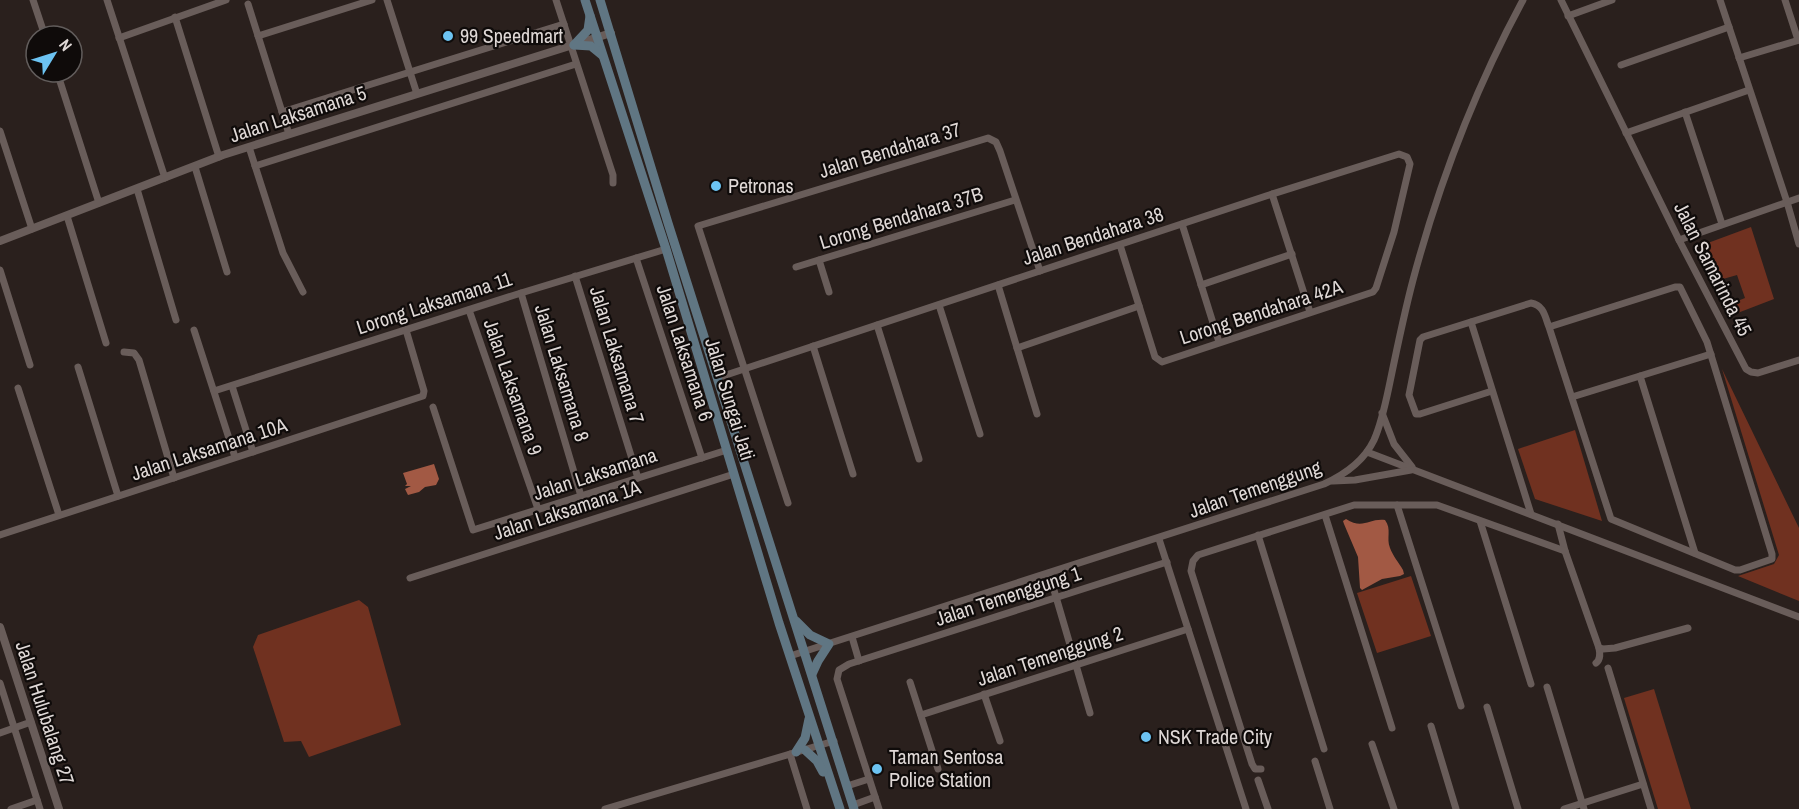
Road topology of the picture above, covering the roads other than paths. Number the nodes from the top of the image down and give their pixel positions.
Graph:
1 (33, 0) edge
2 (107, 0) edge
3 (226, 0) edge
4 (372, 0) edge
5 (387, 0) edge
6 (556, 0) edge
7 (585, 0) edge
8 (600, 0) edge
9 (1523, 0) edge
10 (1561, 0) edge
11 (1612, 0) edge
12 (1720, 0) edge
13 (1785, 0) edge
14 (248, 4) dead end
15 (590, 14) junction
16 (1568, 16) junction
17 (175, 17) junction
18 (41, 24) edge
19 (564, 24) junction
20 (1729, 27) junction
21 (610, 33) junction
22 (258, 36) junction
23 (119, 38) junction
24 (597, 38) junction
25 (1798, 40) edge
26 (573, 45) junction
27 (604, 57) junction
28 (1739, 58) junction
29 (576, 63) junction
30 (1621, 65) dead end
31 (410, 72) junction
32 (61, 84) edge
33 (1749, 90) junction
34 (417, 94) junction
35 (282, 112) junction
36 (1685, 112) junction
37 (0, 131) edge
38 (1626, 133) junction
39 (289, 134) junction
40 (249, 147) junction
41 (219, 157) junction
42 (255, 166) junction
43 (195, 167) junction
44 (165, 178) junction
45 (613, 183) dead end
46 (137, 189) junction
47 (1272, 194) junction
48 (1799, 198) edge
49 (1015, 200) junction
50 (1787, 202) junction
51 (99, 203) junction
52 (67, 216) junction
53 (1182, 224) junction
54 (1722, 224) junction
55 (32, 229) junction
56 (1679, 240) junction
57 (0, 241) edge
58 (1799, 244) edge
59 (1120, 245) junction
60 (666, 249) junction
61 (1292, 254) junction
62 (636, 258) junction
63 (819, 260) junction
64 (796, 267) dead end
65 (0, 270) edge
66 (1040, 271) junction
67 (227, 272) dead end
68 (575, 276) junction
69 (998, 285) junction
70 (1201, 285) junction
71 (303, 292) dead end
72 (829, 292) dead end
73 (1373, 292) joint
74 (521, 293) junction
75 (939, 304) junction
76 (1139, 306) junction
77 (469, 310) junction
78 (1310, 312) junction
79 (176, 320) dead end
80 (1471, 322) junction
81 (877, 325) junction
82 (1549, 327) junction
83 (194, 330) dead end
84 (406, 330) junction
85 (1220, 342) junction
86 (106, 343) dead end
87 (813, 346) junction
88 (1017, 348) junction
89 (124, 352) dead end
90 (1711, 354) junction
91 (1799, 360) edge
92 (30, 365) dead end
93 (78, 367) dead end
94 (745, 369) junction
95 (1640, 376) junction
96 (717, 378) junction
97 (232, 386) junction
98 (18, 388) dead end
99 (214, 391) junction
100 (1492, 391) junction
101 (1572, 397) junction
102 (433, 407) dead end
103 (1382, 413) junction
104 (1037, 414) dead end
105 (980, 434) dead end
106 (727, 450) junction
107 (253, 452) junction
108 (1367, 452) junction
109 (236, 457) junction
110 (702, 458) junction
111 (919, 459) dead end
112 (1414, 469) junction
113 (734, 474) junction
114 (853, 474) dead end
115 (174, 478) junction
116 (638, 478) junction
117 (1331, 481) junction
118 (118, 496) junction
119 (581, 496) junction
120 (789, 503) dead end
121 (1397, 505) junction
122 (538, 509) junction
123 (1531, 514) junction
124 (1325, 515) junction
125 (58, 516) junction
126 (1480, 521) junction
127 (1558, 525) junction
128 (0, 535) edge
129 (1258, 536) junction
130 (1159, 538) junction
131 (1565, 550) junction
132 (1695, 553) junction
133 (1167, 562) junction
134 (1049, 573) junction
135 (410, 578) dead end
136 (1056, 597) junction
137 (1799, 617) edge
138 (794, 619) junction
139 (0, 627) edge
140 (1688, 628) dead end
141 (1188, 629) junction
142 (852, 637) junction
143 (830, 644) junction
144 (1599, 648) junction
145 (805, 651) junction
146 (790, 656) junction
147 (858, 656) junction
148 (1596, 663) dead end
149 (1076, 665) junction
150 (1608, 668) dead end
151 (812, 674) junction
152 (910, 682) dead end
153 (0, 683) edge
154 (1531, 684) dead end
155 (1547, 687) dead end
156 (984, 694) junction
157 (1461, 706) dead end
158 (1487, 707) dead end
159 (1090, 713) dead end
160 (921, 715) junction
161 (809, 717) junction
162 (31, 722) junction
163 (1431, 726) dead end
164 (14, 728) junction
165 (1392, 728) dead end
166 (0, 733) edge
167 (834, 741) junction
168 (1000, 741) dead end
169 (1372, 744) dead end
170 (818, 746) junction
171 (1324, 749) dead end
172 (797, 752) junction
173 (1315, 761) dead end
174 (938, 769) dead end
175 (1261, 770) dead end
176 (869, 779) junction
177 (1258, 780) dead end
178 (1643, 784) junction
179 (847, 786) junction
180 (833, 790) junction
181 (875, 797) junction
182 (37, 800) junction
183 (1583, 806) edge
184 (854, 807) edge
185 (11, 809) edge
186 (40, 809) edge
187 (59, 809) edge
188 (605, 809) edge
189 (807, 809) edge
190 (840, 809) edge
191 (879, 809) edge
192 (1246, 809) edge
193 (1268, 809) edge
194 (1330, 809) edge
195 (1394, 809) edge
196 (1456, 809) edge
197 (1518, 809) edge
198 (1564, 809) edge
199 (1651, 809) edge

1 - 18 street
2 - 23 street
3 - 17 street
4 - 22 street
5 - 31 street
6 - 19 street
7 - 15 main road, Jalan Sungai Jati
8 - 21 main road, Jalan Sungai Jati
9 - 103 street, Jalan Temenggung
10 - 16 street, Jalan Samarinda 45
11 - 16 street
12 - 20 street
13 - 25 street
14 - 22 street
15 - 24 main road, Jalan Sungai Jati
15 - 26 main road
16 - 38 street, Jalan Samarinda 45
17 - 23 street
17 - 41 street
19 - 26 street
19 - 31 street
20 - 28 street
20 - 30 street
21 - 24 street, Jalan Laksamana 5
21 - 96 main road, Jalan Sungai Jati
22 - 35 street
23 - 44 street
24 - 26 street, Jalan Laksamana 5
24 - 27 main road, Jalan Sungai Jati
25 - 28 street
26 - 27 main road
26 - 29 street
26 - 34 street, Jalan Laksamana 5
27 - 60 main road, Jalan Sungai Jati
28 - 33 street
29 - 42 street, Jalan Laksamana 5
29 - 45 street
31 - 34 street
31 - 35 street
32 - 51 street
33 - 36 street
33 - 50 street
34 - 39 street, Jalan Laksamana 5
35 - 39 street
36 - 38 street
36 - 54 street
37 - 55 street
38 - 56 street, Jalan Samarinda 45
39 - 40 street, Jalan Laksamana 5
40 - 41 street, Jalan Laksamana 5
40 - 42 street
41 - 43 street, Jalan Laksamana 5
42 - 71 street
43 - 44 street, Jalan Laksamana 5
43 - 67 street
44 - 46 street, Jalan Laksamana 5
46 - 51 street, Jalan Laksamana 5
46 - 79 street
47 - 53 street, Jalan Bendahara 38
47 - 61 street
47 - 73 street, Jalan Bendahara 38
48 - 50 street
49 - 63 street, Lorong Bendahara 37B
49 - 66 street
49 - 94 street, Jalan Bendahara 37
50 - 54 street
50 - 58 street
51 - 52 street, Jalan Laksamana 5
52 - 55 street, Jalan Laksamana 5
52 - 86 street
53 - 59 street, Jalan Bendahara 38
53 - 70 street
54 - 56 street
55 - 57 street, Jalan Laksamana 5
56 - 91 street, Jalan Samarinda 45
59 - 66 street, Jalan Bendahara 38
59 - 76 street
60 - 62 street, Lorong Laksamana 11
60 - 106 main road, Jalan Sungai Jati
61 - 70 street
61 - 78 street
62 - 68 street, Lorong Laksamana 11
62 - 110 street, Jalan Laksamana 6
63 - 64 street, Lorong Bendahara 37B
63 - 72 street
65 - 92 street
66 - 69 street, Jalan Bendahara 38
68 - 74 street, Lorong Laksamana 11
68 - 116 street, Jalan Laksamana 7
69 - 75 street, Jalan Bendahara 38
69 - 88 street
70 - 85 street
73 - 78 street, Lorong Bendahara 42A
74 - 77 street, Lorong Laksamana 11
74 - 119 street, Jalan Laksamana 8
75 - 81 street, Jalan Bendahara 38
75 - 105 street
76 - 85 street, Lorong Bendahara 42A
76 - 88 street
77 - 84 street, Lorong Laksamana 11
77 - 122 street, Jalan Laksamana 9
78 - 85 street, Lorong Bendahara 42A
80 - 82 street
80 - 100 street
80 - 100 street
81 - 87 street, Jalan Bendahara 38
81 - 111 street
82 - 90 street
82 - 101 street
83 - 99 street
84 - 97 street, Lorong Laksamana 11
84 - 107 street, Jalan Laksamana 10A
87 - 94 street, Jalan Bendahara 38
87 - 114 street
88 - 104 street
89 - 115 street
90 - 95 street
90 - 132 street
93 - 118 street
94 - 96 street, Jalan Bendahara 38
94 - 120 street
95 - 101 street
95 - 132 street
96 - 138 main road, Jalan Sungai Jati
97 - 99 street, Lorong Laksamana 11
97 - 107 street
98 - 125 street
99 - 109 street
100 - 123 street
101 - 132 street
102 - 122 street, Jalan Laksamana
103 - 108 street, Jalan Temenggung
103 - 112 street
106 - 110 street, Jalan Laksamana
106 - 113 main road, Jalan Sungai Jati
107 - 109 street, Jalan Laksamana 10A
108 - 112 street
108 - 117 street, Jalan Temenggung
109 - 115 street, Jalan Laksamana 10A
110 - 116 street, Jalan Laksamana
112 - 117 street
112 - 123 street
113 - 135 street, Jalan Laksamana 1A
113 - 146 main road, Jalan Sungai Jati
115 - 118 street, Jalan Laksamana 10A
116 - 119 street, Jalan Laksamana
117 - 130 street, Jalan Temenggung
118 - 125 street, Jalan Laksamana 10A
119 - 122 street, Jalan Laksamana
121 - 124 street
121 - 126 street
121 - 157 street
123 - 127 street
124 - 129 street
124 - 165 street
125 - 128 street, Jalan Laksamana 10A
126 - 131 street
126 - 154 street
127 - 131 street
127 - 137 street
129 - 171 street
129 - 175 street
130 - 133 street
130 - 134 street, Jalan Temenggung
131 - 144 street
133 - 136 street, Jalan Temenggung 1
133 - 141 street
134 - 136 street
134 - 142 street, Jalan Temenggung
136 - 147 street, Jalan Temenggung 1
136 - 149 street
138 - 143 main road
138 - 145 main road, Jalan Sungai Jati
139 - 162 street, Jalan Hulubalang 27
140 - 144 street
141 - 149 street, Jalan Temenggung 2
141 - 192 street
142 - 143 street, Jalan Temenggung
142 - 147 street
143 - 145 street, Jalan Temenggung
143 - 151 main road
144 - 148 street
145 - 146 street, Jalan Temenggung
145 - 151 main road, Jalan Sungai Jati
146 - 161 main road, Jalan Sungai Jati
147 - 176 street, Jalan Temenggung 1
149 - 156 street, Jalan Temenggung 2
149 - 159 street
150 - 178 street
151 - 167 main road, Jalan Sungai Jati
152 - 160 street
153 - 164 street
155 - 183 street
156 - 160 street, Jalan Temenggung 2
156 - 168 street
158 - 197 street
160 - 174 street
161 - 170 main road, Jalan Sungai Jati
161 - 172 main road
162 - 164 street
162 - 187 street, Jalan Hulubalang 27
163 - 196 street
164 - 166 street
164 - 182 street
167 - 170 street
167 - 179 main road, Jalan Sungai Jati
169 - 195 street
170 - 172 street
170 - 180 main road, Jalan Sungai Jati
172 - 180 main road
172 - 188 street
172 - 189 street
173 - 194 street
176 - 179 street
176 - 181 street, Jalan Temenggung 1
177 - 193 street
178 - 183 street
178 - 199 street
179 - 184 main road, Jalan Sungai Jati
180 - 190 main road, Jalan Sungai Jati
181 - 184 street
181 - 191 street, Jalan Temenggung 1
182 - 185 street
182 - 186 street
183 - 198 street

